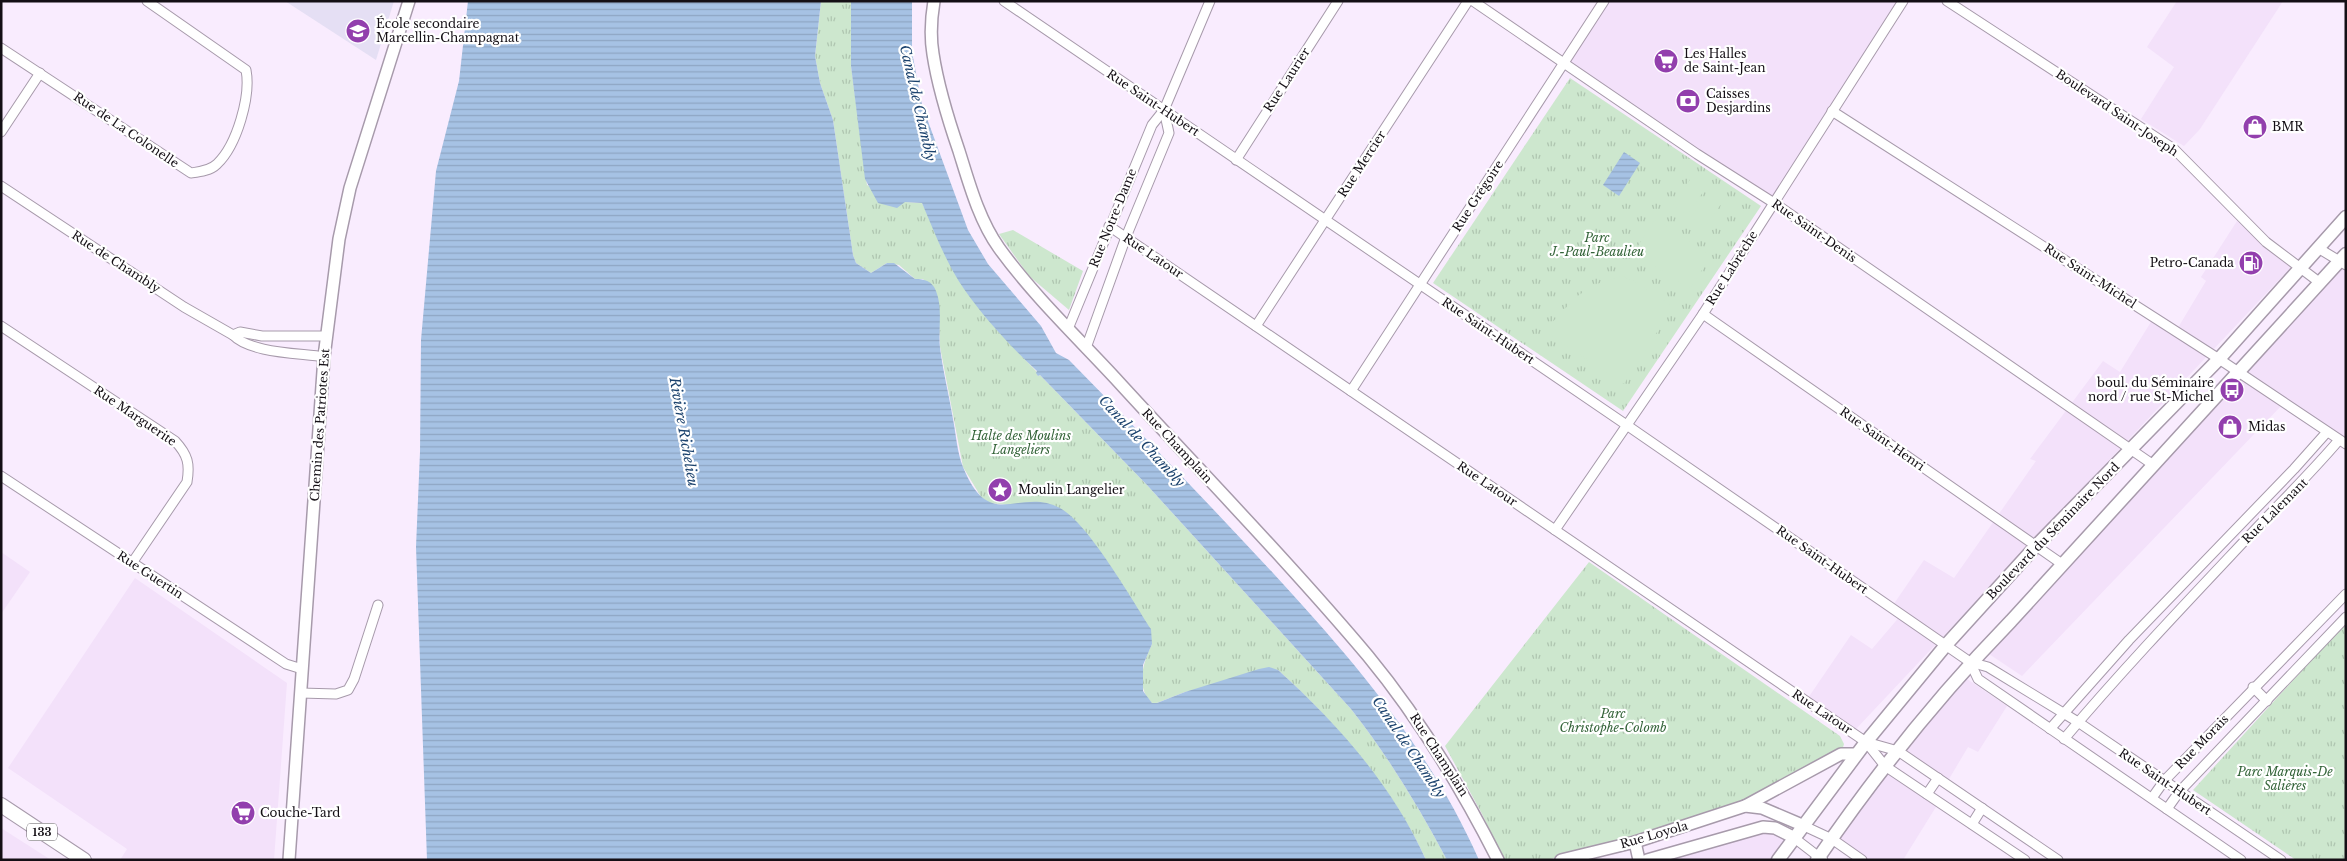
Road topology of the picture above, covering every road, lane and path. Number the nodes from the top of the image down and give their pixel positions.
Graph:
1 (147, 1) edge
2 (409, 1) edge
3 (934, 1) edge
4 (1004, 1) edge
5 (1022, 1) edge
6 (1210, 1) edge
7 (1338, 1) edge
8 (1468, 1) edge
9 (1473, 1) edge
10 (1604, 1) edge
11 (1903, 1) edge
12 (1947, 1) edge
13 (1016, 10) junction
14 (1, 48) edge
15 (1564, 63) junction
16 (40, 73) junction
17 (1164, 110) junction
18 (1832, 111) junction
19 (1, 132) edge
20 (1236, 160) junction
21 (1, 186) edge
22 (1774, 203) junction
23 (2346, 217) edge
24 (1325, 221) junction
25 (1109, 226) junction
26 (1126, 237) junction
27 (2318, 248) junction
28 (2343, 260) edge
29 (2299, 268) junction
30 (2319, 282) junction
31 (1420, 286) junction
32 (1703, 314) junction
33 (1, 326) edge
34 (1256, 326) junction
35 (1068, 328) junction
36 (233, 335) junction
37 (326, 336) junction
38 (1086, 348) junction
39 (324, 357) junction
40 (2219, 359) junction
41 (2236, 372) junction
42 (1351, 391) junction
43 (1628, 426) junction
44 (2326, 432) junction
45 (2342, 442) edge
46 (2132, 450) junction
47 (2152, 464) junction
48 (1, 476) edge
49 (1555, 530) junction
50 (2036, 546) junction
51 (132, 563) junction
52 (2062, 564) junction
53 (2197, 568) junction
54 (2208, 580) junction
55 (2346, 594) edge
56 (378, 604) dead end
57 (2346, 617) edge
58 (2129, 640) junction
59 (1946, 646) junction
60 (2140, 652) junction
61 (1970, 662) junction
62 (302, 668) junction
63 (2254, 687) junction
64 (301, 693) junction
65 (2267, 701) junction
66 (2062, 713) junction
67 (2078, 722) junction
68 (2050, 729) junction
69 (2064, 739) junction
70 (1866, 742) junction
71 (1898, 751) junction
72 (1857, 754) junction
73 (1885, 766) junction
74 (1938, 778) junction
75 (2164, 781) junction
76 (2179, 792) junction
77 (1927, 794) junction
78 (2152, 798) junction
79 (1, 805) edge
80 (1745, 806) junction
81 (1982, 808) junction
82 (2167, 809) junction
83 (1972, 824) junction
84 (1802, 825) junction
85 (1793, 837) junction
86 (1832, 839) junction
87 (1635, 842) junction
88 (1820, 859) edge
89 (84, 860) edge
90 (289, 860) edge
91 (1498, 860) edge
92 (1561, 860) edge
93 (1639, 860) edge
94 (1647, 860) edge
95 (1778, 860) edge
96 (1862, 860) edge
97 (2025, 860) edge
98 (2058, 860) edge
99 (2242, 860) edge
100 (2281, 860) edge

1 - 16 street, Rue de La Colonelle
2 - 37 street, Chemin des Patriotes Est
3 - 35 street, Rue Champlain
4 - 13 street, Rue Saint-Hubert
5 - 13 street
6 - 17 street, Rue Notre-Dame
7 - 20 street, Rue Laurier
8 - 24 street, Rue Mercier
9 - 15 street, Rue Saint-Denis
10 - 15 street, Rue Grégoire
11 - 18 street, Rue Labrèche
12 - 29 street, Boulevard Saint-Joseph
13 - 17 street, Rue Saint-Hubert
14 - 16 street, Rue de La Colonelle
15 - 22 street, Rue Saint-Denis
15 - 31 street, Rue Grégoire
16 - 19 street
17 - 20 street, Rue Saint-Hubert
17 - 25 street, Rue Notre-Dame
17 - 26 street, Rue Notre-Dame
18 - 22 street, Rue Labrèche
18 - 40 street, Rue Saint-Michel
20 - 24 street, Rue Saint-Hubert
21 - 36 street, Rue de Chambly
22 - 32 street, Rue Labrèche
22 - 46 street, Rue Saint-Denis
23 - 27 main road, Boulevard du Séminaire Nord
24 - 31 street, Rue Saint-Hubert
24 - 34 street, Rue Mercier
25 - 26 street, Rue Latour
25 - 35 street, Rue Notre-Dame
26 - 34 street, Rue Latour
26 - 38 street, Rue Notre-Dame
27 - 28 street
27 - 29 main road, Boulevard du Séminaire Nord
28 - 30 main road, Boulevard du Séminaire Nord
29 - 30 street, Boulevard Saint-Joseph
29 - 40 main road, Boulevard du Séminaire Nord
30 - 41 main road, Boulevard du Séminaire Nord
31 - 42 street, Rue Grégoire
31 - 43 street, Rue Saint-Hubert
32 - 43 street, Rue Labrèche
32 - 50 street, Rue Saint-Henri
33 - 51 street, Rue Marguerite
34 - 42 street, Rue Latour
35 - 38 street, Rue Champlain
36 - 37 street, Rue de Chambly
36 - 39 street, Rue de Chambly
37 - 39 street, Chemin des Patriotes Est
38 - 91 street, Rue Champlain
39 - 62 street, Chemin des Patriotes Est
40 - 41 street, Rue Saint-Michel
40 - 46 main road, Boulevard du Séminaire Nord
41 - 44 street, Rue Saint-Michel
41 - 47 main road, Boulevard du Séminaire Nord
42 - 49 street, Rue Latour
43 - 49 street, Rue Labrèche
43 - 59 street, Rue Saint-Hubert
44 - 45 street, Rue Saint-Michel
44 - 53 street, Rue Lalemant
45 - 54 street, Rue Lalemant
46 - 47 street, Rue Saint-Denis
46 - 50 main road, Boulevard du Séminaire Nord
47 - 52 main road, Boulevard du Séminaire Nord
48 - 51 street, Rue Guertin
49 - 70 street, Rue Latour
50 - 52 street, Rue Saint-Henri
50 - 59 main road, Boulevard du Séminaire Nord
51 - 62 street, Rue Guertin
52 - 61 main road, Boulevard du Séminaire Nord
53 - 54 street
53 - 58 street, Rue Lalemant
54 - 60 street, Rue Lalemant
55 - 63 street, Rue Morais
56 - 64 street
57 - 65 street, Rue Morais
58 - 60 street
58 - 66 street, Rue Lalemant
59 - 61 street, Rue Saint-Hubert
59 - 70 main road, Boulevard du Séminaire Nord
60 - 67 street, Rue Lalemant
61 - 66 street, Rue Saint-Hubert
61 - 68 street, Rue Saint-Hubert
61 - 71 main road, Boulevard du Séminaire Nord
62 - 64 street, Chemin des Patriotes Est
63 - 65 street
63 - 75 street, Rue Morais
64 - 90 street, Chemin des Patriotes Est
65 - 76 street, Rue Morais
66 - 67 street, Rue Saint-Hubert
66 - 68 street, Rue Lalemant
67 - 69 street, Rue Lalemant
67 - 75 street, Rue Saint-Hubert
68 - 69 street, Rue Saint-Hubert
69 - 78 street, Rue Saint-Hubert
70 - 71 street, Rue Latour
70 - 72 main road, Boulevard du Séminaire Nord
70 - 73 street, Rue Latour
71 - 73 main road, Boulevard du Séminaire Nord
71 - 74 street, Rue Latour
72 - 80 street, Rue Loyola
72 - 84 main road, Boulevard du Séminaire Nord
73 - 77 street, Rue Latour
73 - 86 main road, Boulevard du Séminaire Nord
74 - 77 street
74 - 81 street, Rue Latour
75 - 76 street, Rue Saint-Hubert
75 - 78 street, Rue Morais
76 - 82 street, Rue Morais
76 - 100 street, Rue Saint-Hubert
77 - 83 street, Rue Latour
78 - 82 street, Rue Saint-Hubert
79 - 89 main road, 133
80 - 84 street, Rue Loyola
80 - 87 street, Rue Loyola
81 - 83 street
81 - 98 street, Rue Latour
82 - 99 street, Rue Saint-Hubert
83 - 97 street, Rue Latour
84 - 85 main road, Boulevard du Séminaire Nord
84 - 86 street
85 - 88 street
85 - 94 street, Rue Loyola
85 - 95 main road, Boulevard du Séminaire Nord
86 - 88 main road, Boulevard du Séminaire Nord
86 - 96 street
87 - 92 street, Rue Loyola
87 - 93 street

